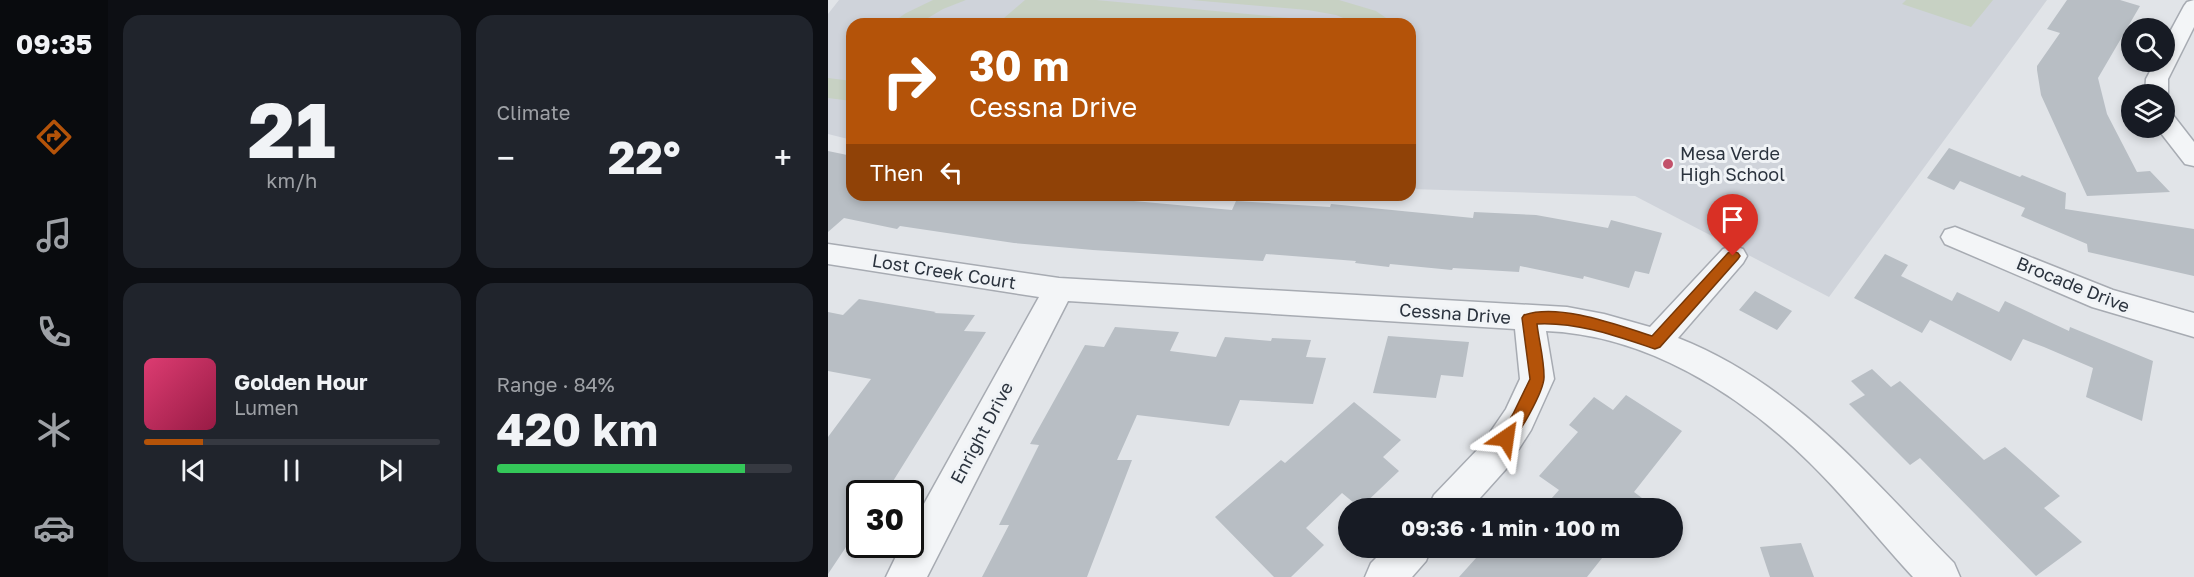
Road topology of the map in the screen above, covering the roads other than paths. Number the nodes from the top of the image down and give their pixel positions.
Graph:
1 (2194, 6) edge
2 (2157, 84) edge
3 (2175, 136) edge
4 (2194, 158) edge
5 (1955, 237) dead end
6 (828, 254) edge
7 (1733, 256) dead end
8 (1059, 289) junction
9 (1529, 318) junction
10 (2194, 325) edge
11 (1655, 343) junction
12 (1456, 498) edge
13 (1403, 558) edge
14 (906, 577) edge
15 (1385, 577) edge
16 (1940, 577) edge

1 - 2 street
3 - 4 street
5 - 10 street, Brocade Drive
6 - 8 street, Lost Creek Court
7 - 11 street
8 - 9 street, Cessna Drive
8 - 14 street, Enright Drive
9 - 11 street, Cessna Drive
9 - 12 street
11 - 16 street, Cessna Drive
13 - 15 street

